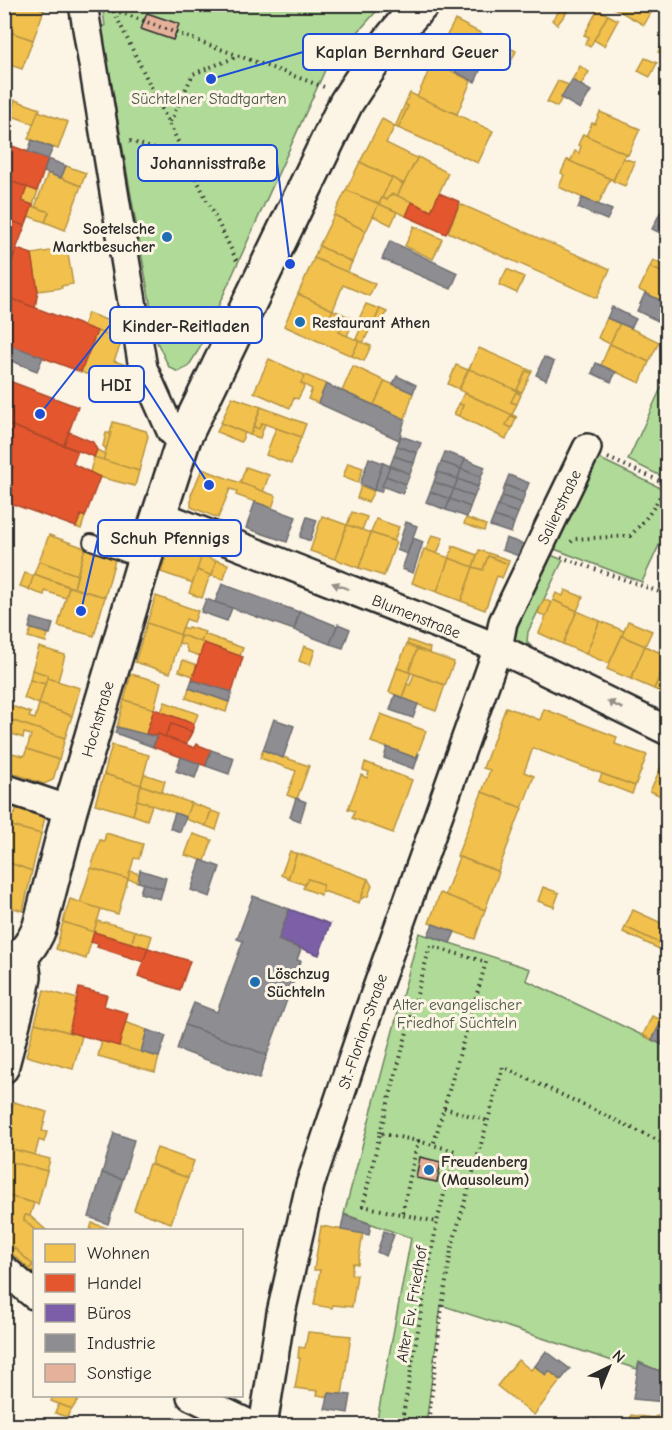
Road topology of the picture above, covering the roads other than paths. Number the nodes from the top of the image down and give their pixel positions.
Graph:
1 (83, 4) edge
2 (422, 4) edge
3 (184, 438) junction
4 (587, 448) road end
5 (158, 514) junction
6 (91, 542) dead end
7 (144, 561) junction
8 (498, 648) junction
9 (668, 731) edge
10 (4, 788) edge
11 (70, 810) junction
12 (14, 963) edge
13 (4, 1069) edge
14 (4, 1269) edge
15 (33, 1294) edge
16 (194, 1397) edge
17 (252, 1425) edge
18 (263, 1425) edge

1 - 3 street
2 - 3 main road, Hochstraße
3 - 5 main road, Hochstraße
4 - 8 street, Salierstraße
5 - 7 main road, Hochstraße
8 -> 5 street, Blumenstraße
6 - 7 lane
7 - 11 main road, Hochstraße
9 -> 8 street, Blumenstraße
8 - 18 street, St.-Florian-Straße
10 - 11 street
11 - 12 main road, Hochstraße
12 - 13 street, Hochstraße
14 - 15 street
16 - 17 street

